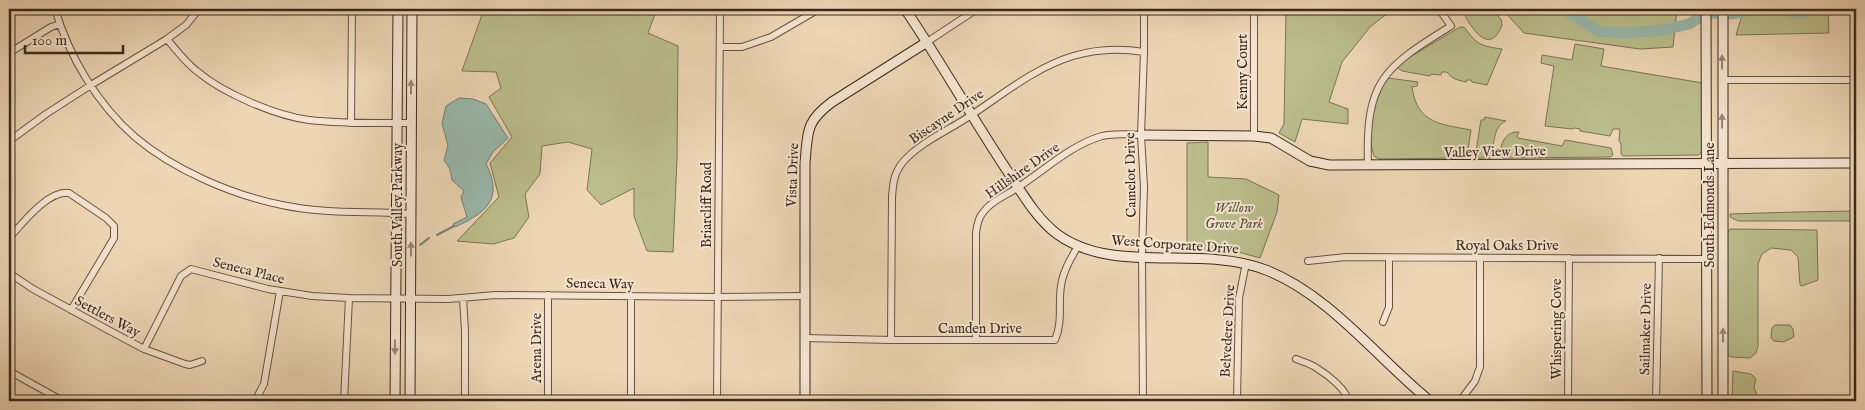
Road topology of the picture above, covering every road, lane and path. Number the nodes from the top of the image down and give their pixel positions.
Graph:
1 (55, 9) edge
2 (199, 9) edge
3 (352, 9) edge
4 (398, 9) edge
5 (412, 9) edge
6 (720, 9) edge
7 (819, 9) edge
8 (905, 9) edge
9 (977, 9) edge
10 (1144, 9) edge
11 (1254, 9) edge
12 (1439, 9) edge
13 (1706, 9) edge
14 (1722, 9) edge
15 (60, 24) junction
16 (167, 38) junction
17 (927, 42) junction
18 (720, 47) junction
19 (1144, 52) junction
20 (9, 53) edge
21 (1722, 80) junction
22 (1856, 80) edge
23 (90, 85) junction
24 (972, 115) junction
25 (351, 123) junction
26 (397, 123) junction
27 (411, 123) junction
28 (1141, 135) junction
29 (1254, 136) junction
30 (9, 141) edge
31 (1706, 162) junction
32 (1722, 162) junction
33 (1856, 163) edge
34 (1368, 166) junction
35 (1018, 187) junction
36 (396, 213) junction
37 (411, 214) junction
38 (9, 238) edge
39 (1078, 246) junction
40 (1142, 256) junction
41 (1389, 257) junction
42 (1480, 258) junction
43 (1569, 258) junction
44 (1658, 258) junction
45 (1707, 259) junction
46 (1308, 261) dead end
47 (1246, 263) junction
48 (9, 273) edge
49 (280, 291) junction
50 (548, 295) junction
51 (631, 296) junction
52 (805, 296) junction
53 (718, 297) junction
54 (349, 298) junction
55 (395, 298) junction
56 (410, 298) junction
57 (463, 298) junction
58 (71, 310) junction
59 (1383, 322) dead end
60 (805, 338) junction
61 (891, 340) junction
62 (976, 340) junction
63 (144, 349) junction
64 (1296, 359) dead end
65 (202, 361) dead end
66 (1707, 365) junction
67 (1723, 365) junction
68 (9, 371) edge
69 (63, 401) edge
70 (255, 401) edge
71 (344, 401) edge
72 (395, 401) edge
73 (410, 401) edge
74 (465, 401) edge
75 (548, 401) edge
76 (631, 401) edge
77 (718, 401) edge
78 (805, 401) edge
79 (1143, 401) edge
80 (1237, 401) edge
81 (1348, 401) edge
82 (1430, 401) edge
83 (1460, 401) edge
84 (1568, 401) edge
85 (1656, 401) edge
86 (1707, 401) edge
87 (1723, 401) edge

1 - 15 street
2 - 16 street
3 - 25 street
4 - 26 street, South Valley Parkway
27 -> 5 street, South Valley Parkway
6 - 18 street, Briarcliff Road
7 - 18 street
8 - 17 street, West Corporate Drive
9 - 17 street, Vista Drive
10 - 19 street, Camelot Drive
11 - 29 street, Kenny Court
12 - 34 street
13 - 31 street, South Edmonds Lane
21 -> 14 street, South Edmonds Lane
15 - 20 street
15 - 23 street
16 - 23 street
16 - 25 street
17 - 24 street, West Corporate Drive
17 - 52 street, Vista Drive
18 - 53 street, Briarcliff Road
19 - 24 street, Biscayne Drive
19 - 28 street, Camelot Drive
21 - 22 street
32 -> 21 street, South Edmonds Lane
23 - 30 street
23 - 36 street
24 - 35 street, West Corporate Drive
24 - 61 street, Biscayne Drive
25 - 26 street
26 - 27 street
26 - 36 street, South Valley Parkway
27 - 37 street, South Valley Parkway
28 - 29 street, Valley View Drive
28 - 35 street, Hillshire Drive
28 - 40 street, Camelot Drive
29 - 34 street, Valley View Drive
31 - 32 street, Valley View Drive
31 - 34 street, Valley View Drive
31 - 45 street, South Edmonds Lane
32 - 33 street, Valley View Drive
67 -> 32 street, South Edmonds Lane
35 - 39 street, West Corporate Drive
35 - 62 street, Hillshire Drive
36 - 37 street
36 - 55 street, South Valley Parkway
56 -> 37 street, South Valley Parkway
38 - 58 street
39 - 40 street, West Corporate Drive
39 - 62 street, Camden Drive
40 - 47 street, West Corporate Drive
40 - 79 street, Camelot Drive
41 - 42 street, Royal Oaks Drive
41 - 46 street, Royal Oaks Drive
41 - 59 street
42 - 43 street, Royal Oaks Drive
42 - 83 street
43 - 44 street, Royal Oaks Drive
43 - 84 street, Whispering Cove
44 - 45 street, Royal Oaks Drive
44 - 85 street, Sailmaker Drive
45 - 66 street, South Edmonds Lane
47 - 80 street, Belvedere Drive
47 - 82 street, West Corporate Drive
48 - 58 street, Settlers Way
49 - 54 street, Seneca Place
49 - 63 street, Seneca Place
49 - 70 street
50 - 51 street, Seneca Way
50 - 57 street, Seneca Way
50 - 75 street, Arena Drive
51 - 53 street, Seneca Way
51 - 76 street
52 - 53 street, Seneca Way
52 - 60 street, Vista Drive
53 - 77 street, Briarcliff Road
54 - 55 street, Seneca Place
54 - 71 street
55 - 56 street, Seneca Way
55 -> 72 street, South Valley Parkway
56 - 57 street, Seneca Way
56 - 73 street, South Valley Parkway
57 - 74 street
58 - 63 street, Settlers Way
60 - 61 street, Camden Drive
60 - 78 street, Vista Drive
61 - 62 street, Camden Drive
63 - 65 street, Settlers Way
64 - 81 street
66 - 67 street
66 - 86 street, South Edmonds Lane
67 - 87 street, South Edmonds Lane
68 - 69 street

